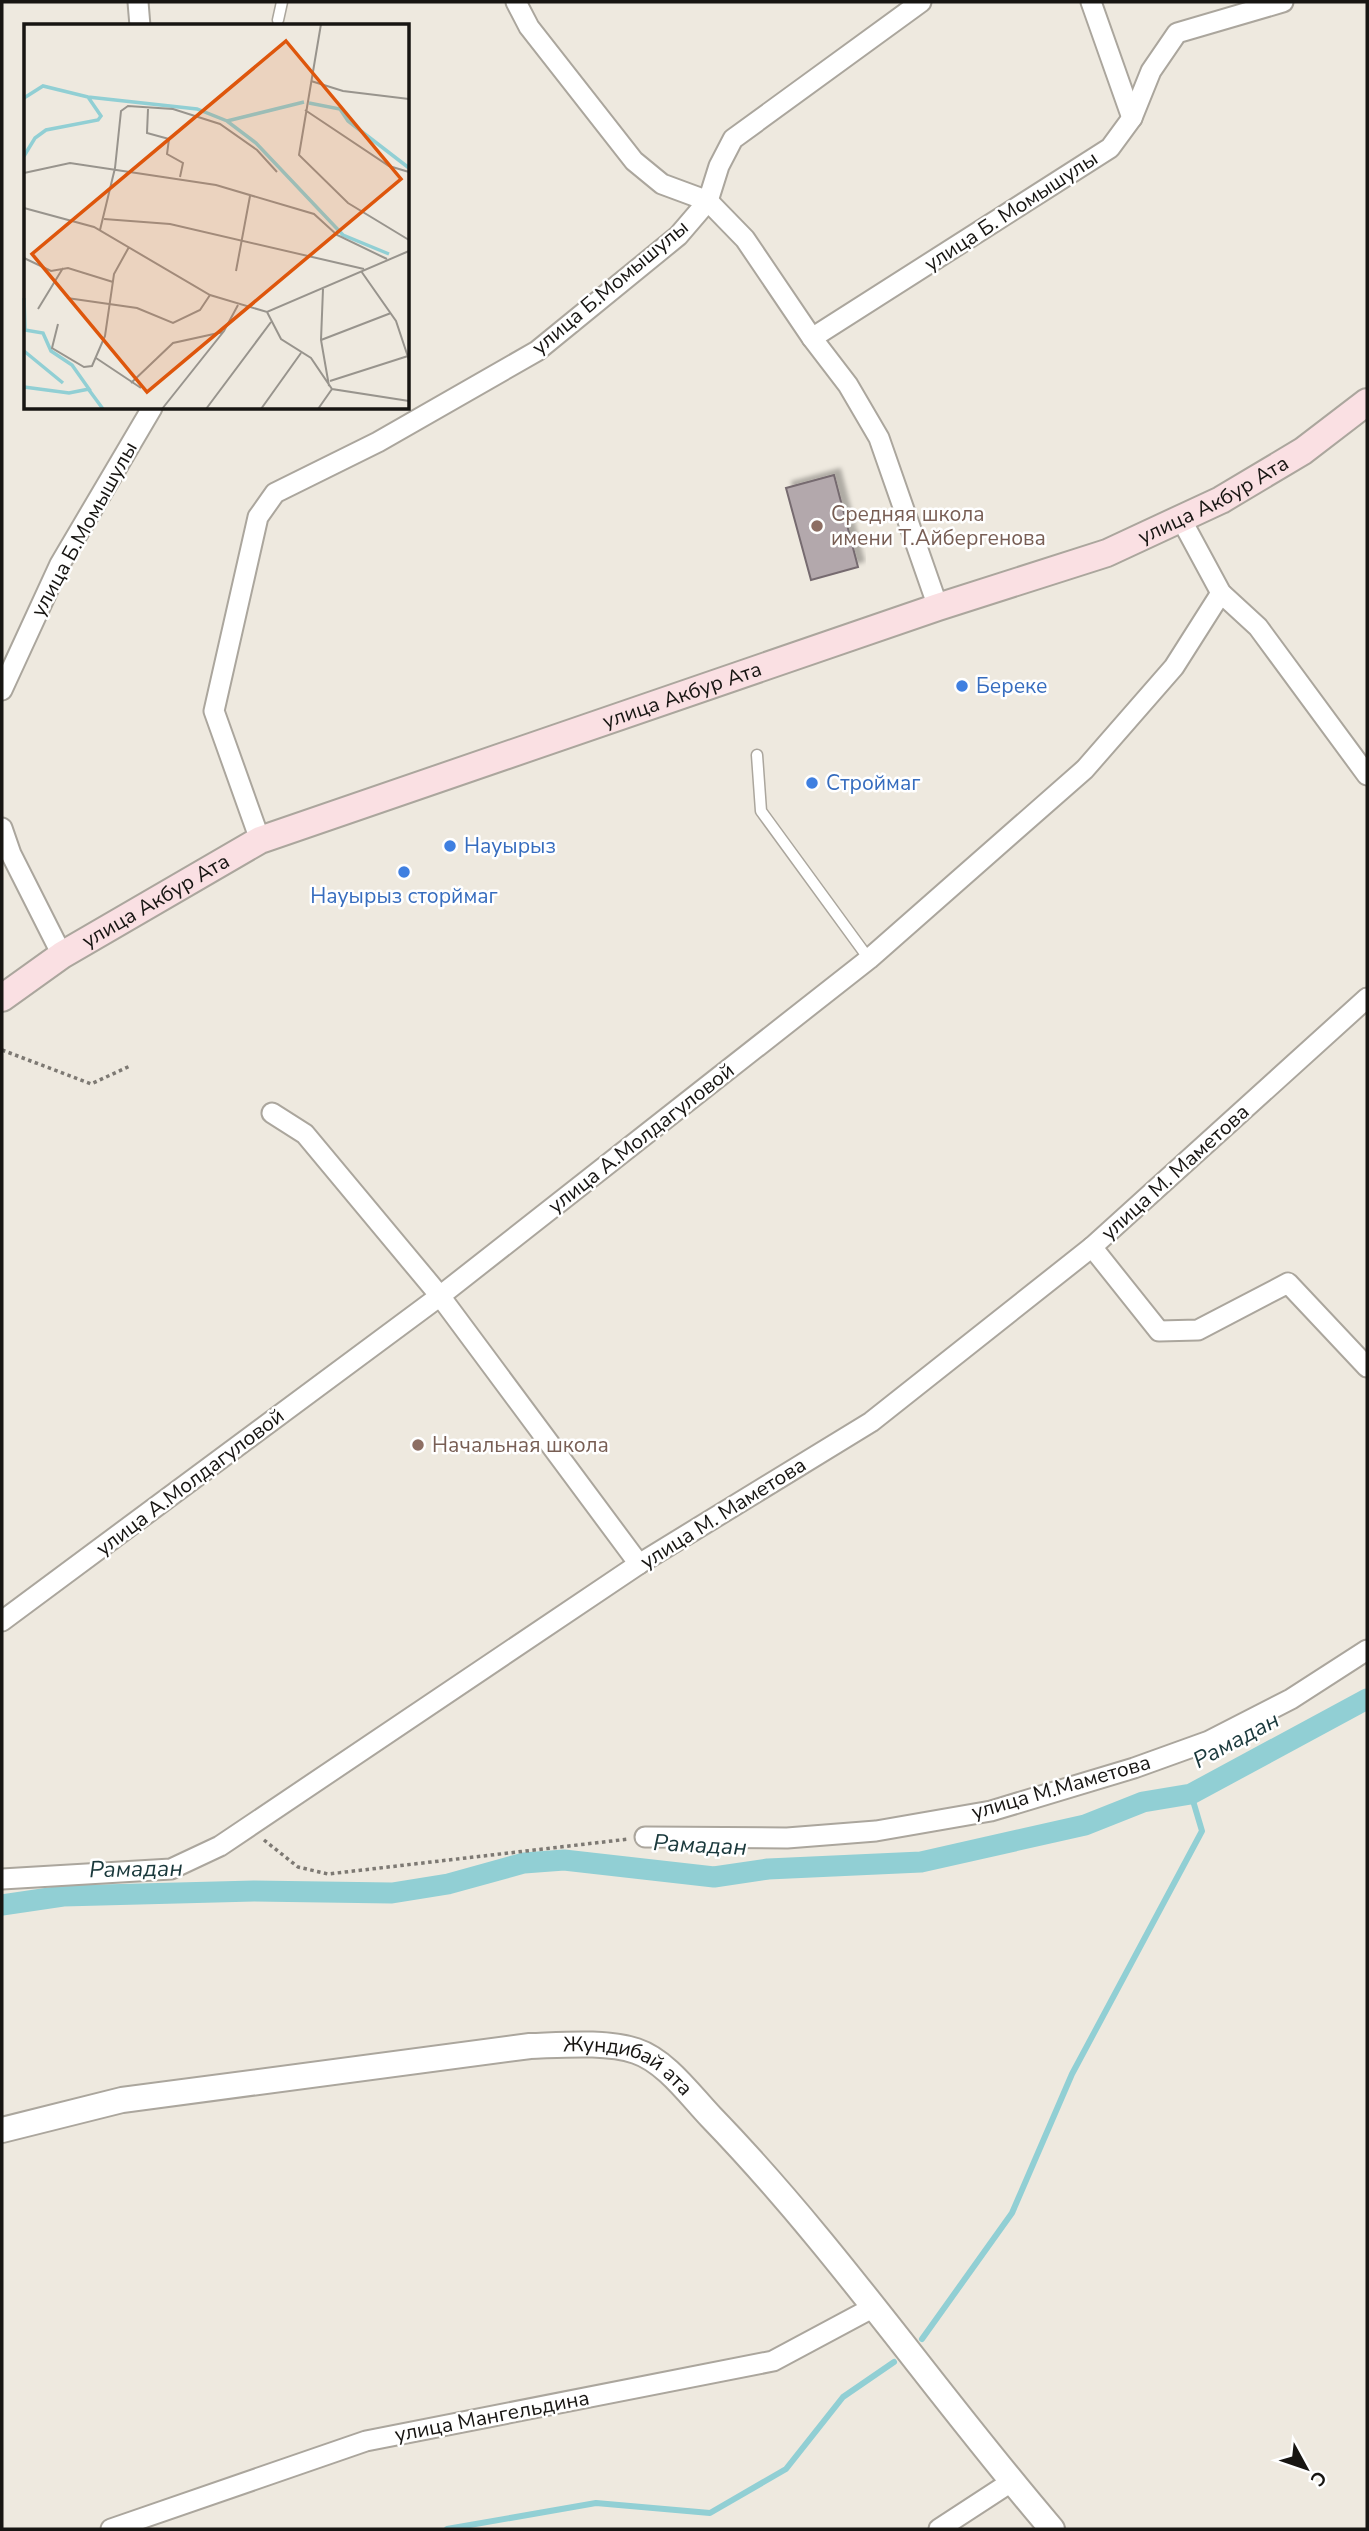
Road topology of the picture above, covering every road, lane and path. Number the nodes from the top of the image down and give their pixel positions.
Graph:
1 (138, 2) edge
2 (282, 2) edge
3 (516, 2) edge
4 (921, 2) edge
5 (1091, 2) edge
6 (1283, 2) edge
7 (278, 20) dead end
8 (141, 24) edge
9 (1132, 118) junction
10 (708, 201) junction
11 (812, 338) junction
12 (1367, 402) edge
13 (151, 410) edge
14 (1181, 519) junction
15 (1221, 593) junction
16 (938, 607) junction
17 (2, 690) edge
18 (758, 755) dead end
19 (1367, 775) edge
20 (2, 828) edge
21 (260, 840) junction
22 (62, 955) junction
23 (869, 959) junction
24 (2, 998) edge
25 (1367, 998) edge
26 (2, 1050) edge
27 (130, 1066) dead end
28 (272, 1113) dead end
29 (1092, 1247) junction
30 (440, 1296) junction
31 (1367, 1367) edge
32 (639, 1564) junction
33 (2, 1620) edge
34 (1367, 1650) edge
35 (248, 1827) junction
36 (645, 1837) joint
37 (2, 1879) edge
38 (2, 2130) edge
39 (872, 2308) junction
40 (1011, 2482) junction
41 (111, 2529) edge
42 (939, 2529) edge
43 (1052, 2529) edge

1 - 8 street
2 - 7 lane
3 - 10 street, улица Б.Момышулы
4 - 10 street, улица Б.Момышулы
5 - 9 street
6 - 9 street, улица Б. Момышулы
9 - 11 street, улица Б. Момышулы
10 - 11 street, улица Б.Момышулы
10 - 21 street, улица Б.Момышулы
11 - 16 street, улица Б.Момышулы
12 - 14 main road, улица Акбур Ата
13 - 17 street, улица Б.Момышулы
14 - 15 street
14 - 16 main road, улица Акбур Ата
15 - 19 street
15 - 23 street, улица А.Молдагуловой
16 - 21 main road, улица Акбур Ата
18 - 23 lane
20 - 22 street
21 - 22 main road, улица Акбур Ата
22 - 24 main road, улица Акбур Ата
23 - 30 street, улица А.Молдагуловой
25 - 29 street, улица М. Маметова
26 - 27 path
28 - 30 street
29 - 31 street
29 - 32 street, улица М. Маметова
30 - 32 street
30 - 33 street, улица А.Молдагуловой
32 - 35 street, улица М. Маметова
34 - 36 street, улица М.Маметова
35 - 36 path
35 - 37 street, улица М. Маметова
38 - 39 street, Жундибай ата
39 - 40 street, Жундибай ата
39 - 41 street, улица Мангельдина
40 - 42 street
40 - 43 street, Жундибай ата

